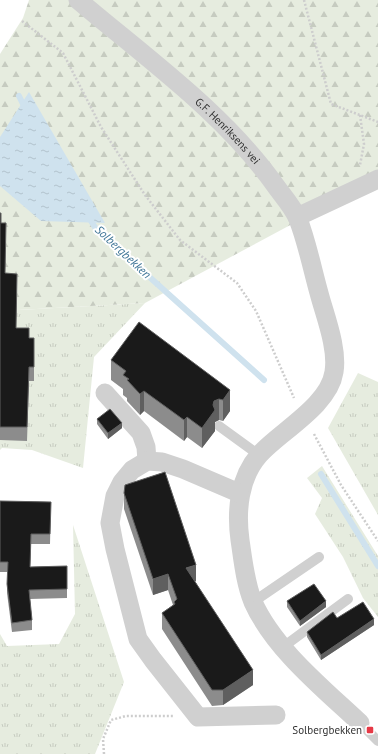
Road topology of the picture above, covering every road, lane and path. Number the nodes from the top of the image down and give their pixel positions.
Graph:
1 (78, 0) edge
2 (304, 0) edge
3 (22, 21) dead end
4 (360, 115) junction
5 (378, 122) edge
6 (359, 169) dead end
7 (378, 179) edge
8 (297, 217) junction
9 (105, 393) dead end
10 (303, 418) junction
11 (219, 426) dead end
12 (259, 455) junction
13 (147, 461) junction
14 (239, 493) junction
15 (378, 541) edge
16 (319, 557) dead end
17 (348, 599) dead end
18 (254, 602) junction
19 (283, 647) junction
20 (276, 715) dead end
21 (198, 717) junction
22 (360, 723) joint
23 (378, 741) edge
24 (104, 754) edge

1 - 8 street, G.F. Henriksens vei
2 - 4 path
3 - 10 path
4 - 5 path
4 - 6 path
7 - 8 street
8 - 10 street
9 - 13 street
10 - 12 street
10 - 15 path
11 - 12 lane
12 - 14 street
13 - 14 street
13 - 21 street
14 - 18 street
16 - 18 lane
17 - 19 lane
18 - 19 street
19 - 22 street
20 - 21 street
21 - 24 path
22 - 23 lane

